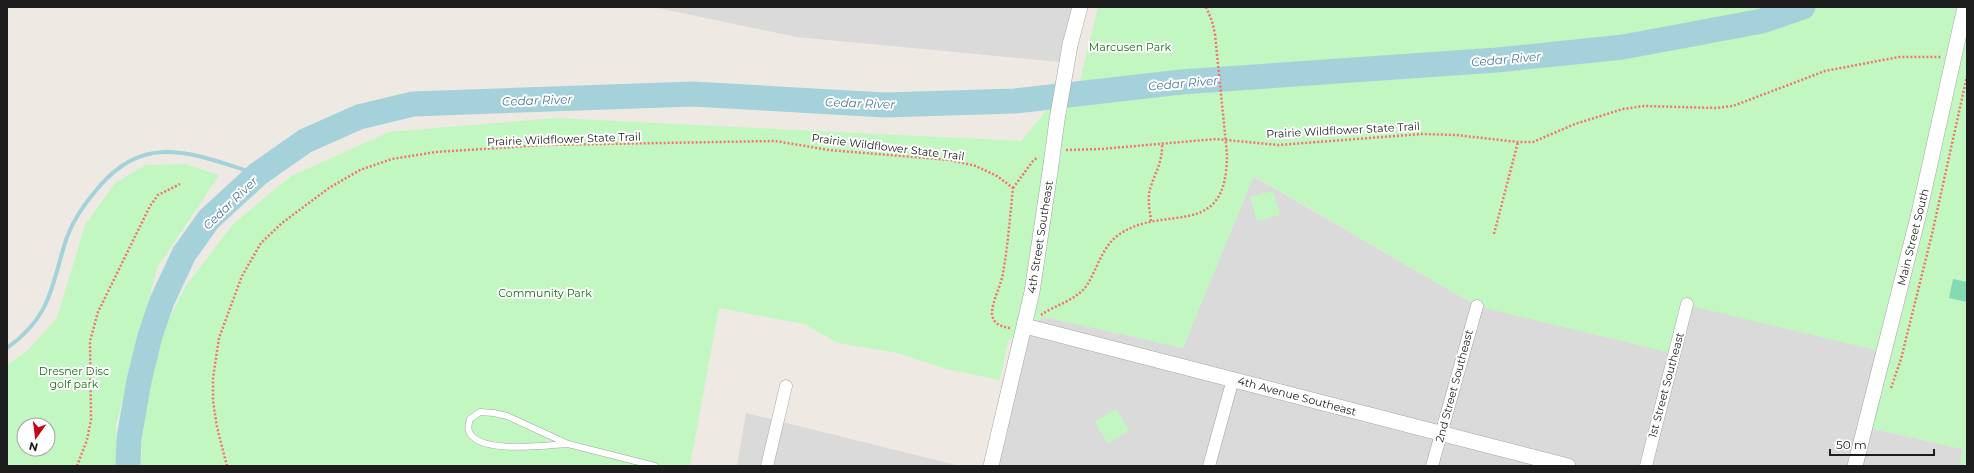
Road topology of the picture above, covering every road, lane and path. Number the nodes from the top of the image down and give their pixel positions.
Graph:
1 (1080, 7) edge
2 (1207, 7) edge
3 (1963, 24) edge
4 (1953, 59) junction
5 (1967, 76) edge
6 (1518, 142) junction
7 (1162, 143) junction
8 (1062, 151) dead end
9 (1044, 154) dead end
10 (180, 184) dead end
11 (1013, 188) junction
12 (1151, 221) junction
13 (1494, 234) dead end
14 (1687, 304) dead end
15 (1476, 306) dead end
16 (1025, 326) junction
17 (1232, 379) junction
18 (786, 386) dead end
19 (1890, 390) dead end
20 (1441, 434) junction
21 (568, 444) junction
22 (77, 466) edge
23 (227, 466) edge
24 (655, 466) edge
25 (767, 466) edge
26 (992, 466) edge
27 (1209, 466) edge
28 (1432, 466) edge
29 (1568, 466) edge
30 (1646, 466) edge
31 (1855, 466) edge

1 - 16 street, 4th Street Southeast, bridge
2 - 12 path, bridge
3 - 4 street, Main Street South
4 - 6 path, Prairie Wildflower State Trail
4 - 31 street, Main Street South
5 - 19 path
6 - 7 path, Prairie Wildflower State Trail
6 - 13 path
7 - 8 path, Prairie Wildflower State Trail
7 - 12 path
9 - 11 path
10 - 22 path
11 - 16 path
11 - 23 path, Prairie Wildflower State Trail
12 - 16 path
14 - 30 street, 1st Street Southeast
15 - 20 street, 2nd Street Southeast
16 - 17 street, 4th Avenue Southeast
16 - 26 street, 4th Street Southeast
17 - 20 street, 4th Avenue Southeast
17 - 27 street
18 - 25 street
20 - 28 street, 2nd Street Southeast
20 - 29 street, 4th Avenue Southeast
21 - 21 lane
21 - 24 lane

